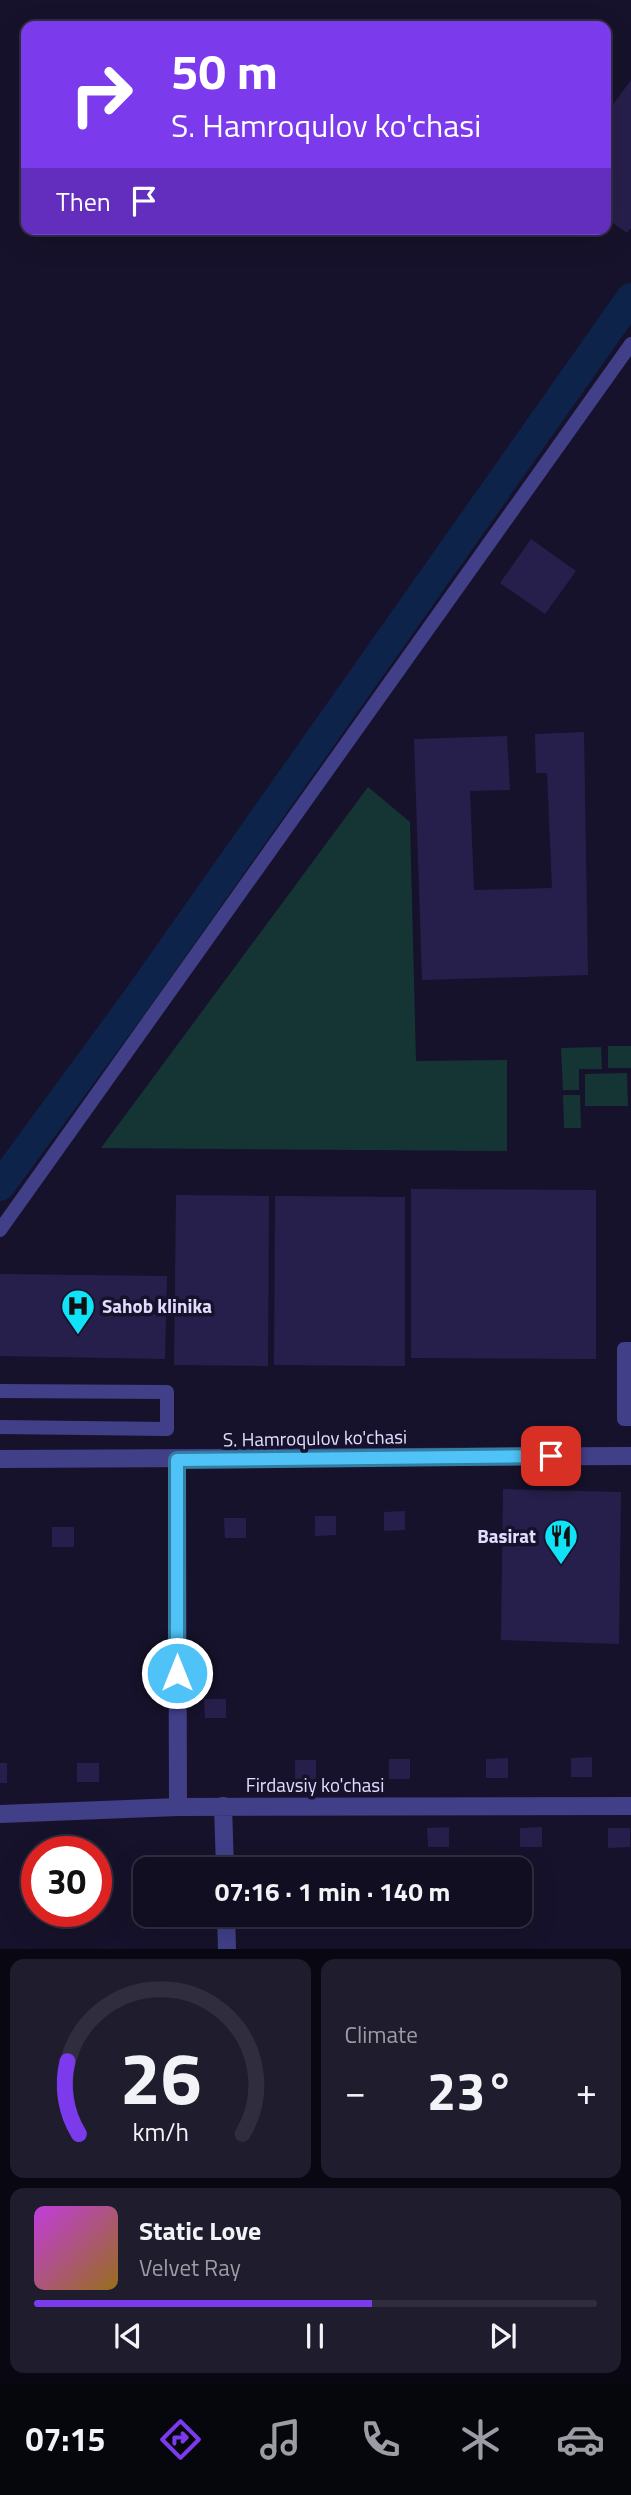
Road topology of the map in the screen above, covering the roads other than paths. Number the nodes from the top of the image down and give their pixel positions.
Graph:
1 (631, 344) edge
2 (0, 1230) edge
3 (631, 1349) edge
4 (0, 1391) edge
5 (631, 1419) edge
6 (0, 1427) edge
7 (631, 1456) edge
8 (0, 1459) edge
9 (177, 1460) junction
10 (631, 1805) edge
11 (177, 1807) junction
12 (223, 1807) junction
13 (0, 1814) edge
14 (225, 1857) edge
15 (226, 1927) edge
16 (227, 1949) edge

1 - 2 lane
3 - 5 lane
4 - 6 lane
7 - 9 street, S. Hamroqulov ko'chasi
8 - 9 street, S. Hamroqulov ko'chasi
9 - 11 street
10 - 12 street, Firdavsiy ko'chasi
11 - 12 street, Firdavsiy ko'chasi
11 - 13 street, Firdavsiy ko'chasi
12 - 14 street
15 - 16 street

